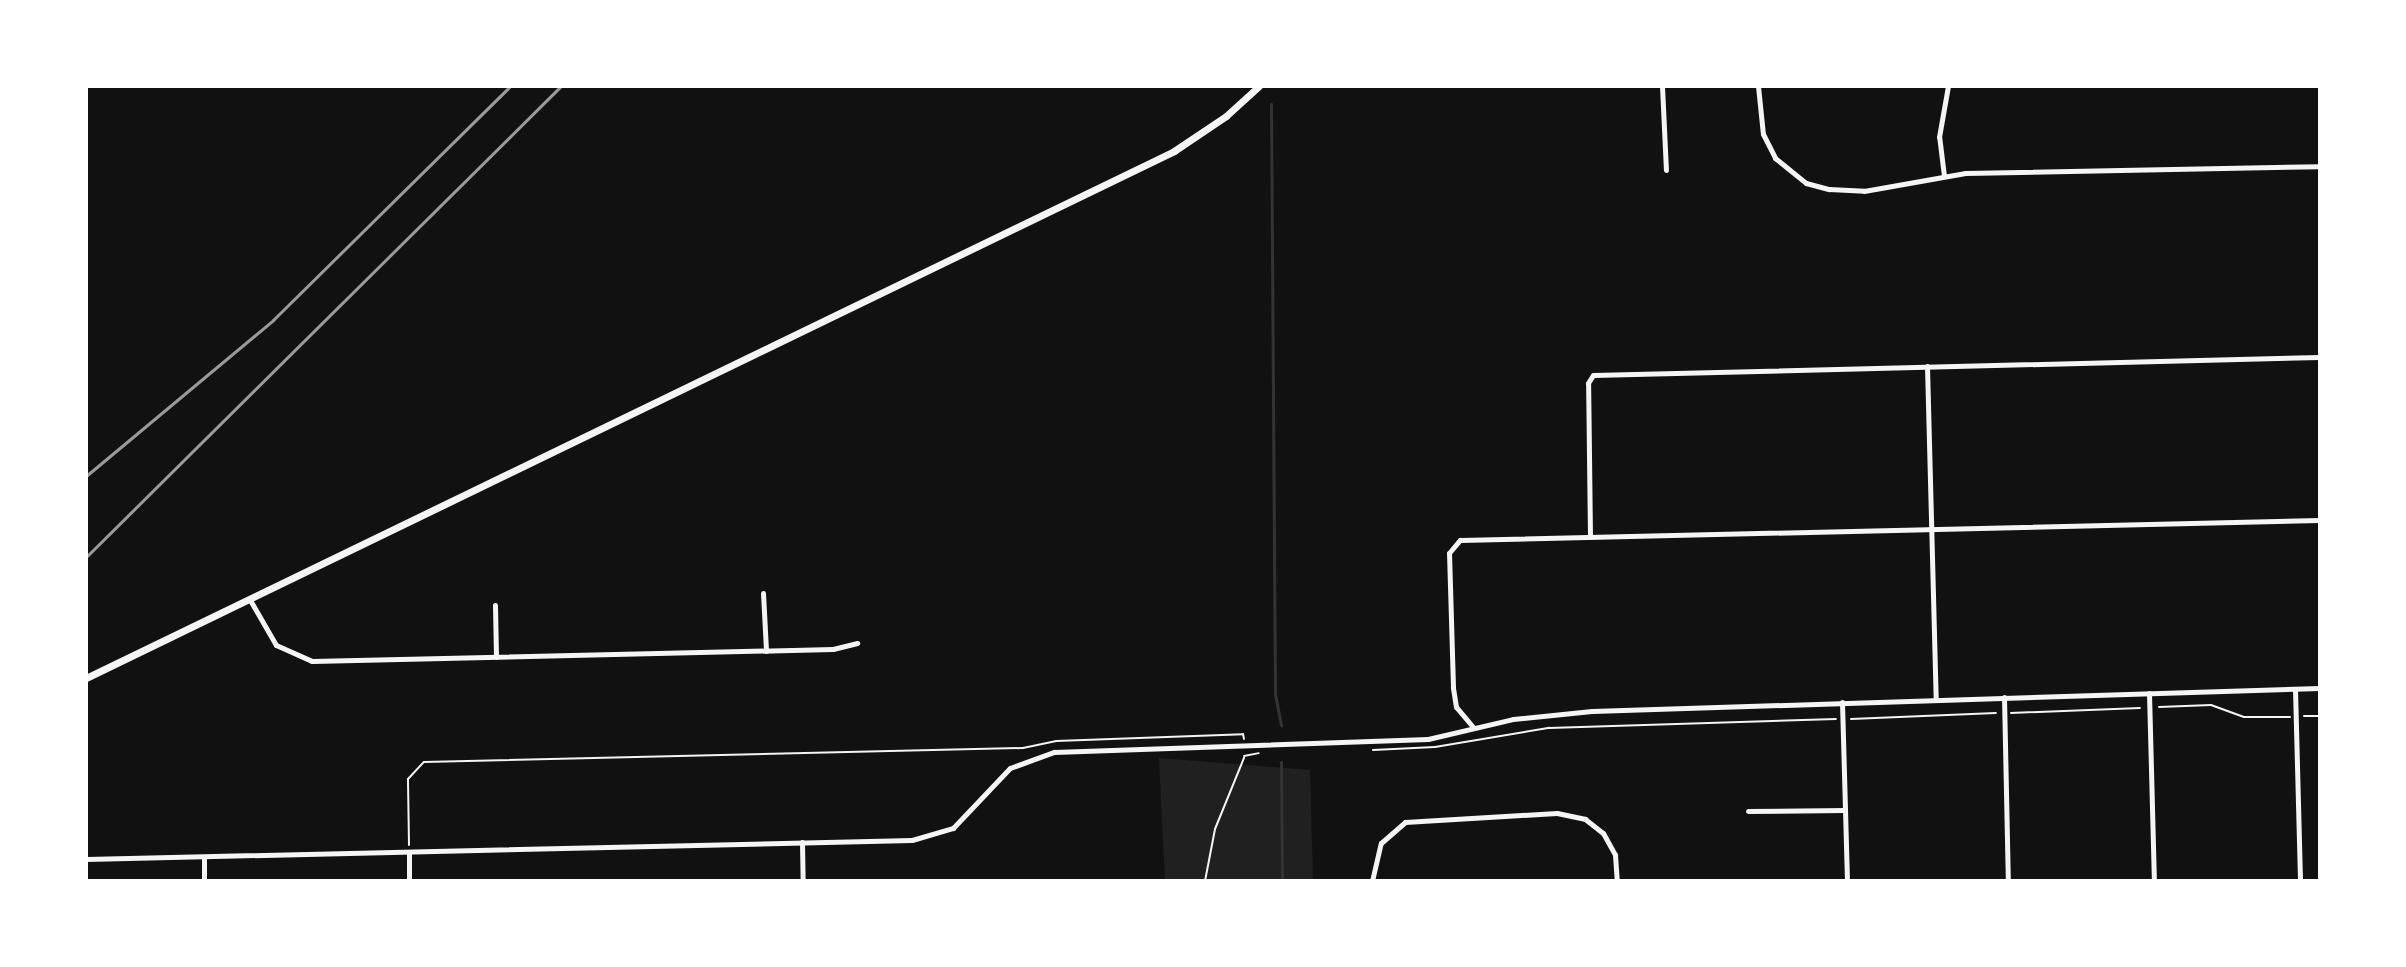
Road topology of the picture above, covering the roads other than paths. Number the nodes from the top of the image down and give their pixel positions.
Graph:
1 (1259, 86) edge
2 (1662, 86) edge
3 (1758, 86) edge
4 (1948, 86) edge
5 (2320, 166) edge
6 (1666, 170) dead end
7 (1944, 176) junction
8 (2320, 357) edge
9 (1927, 366) junction
10 (2320, 520) edge
11 (1932, 528) junction
12 (1590, 537) junction
13 (763, 593) dead end
14 (250, 600) junction
15 (495, 605) dead end
16 (857, 643) dead end
17 (766, 651) junction
18 (496, 657) junction
19 (86, 678) edge
20 (2320, 688) edge
21 (2295, 689) junction
22 (2149, 693) junction
23 (2004, 697) junction
24 (1936, 699) junction
25 (1842, 702) junction
26 (1473, 728) junction
27 (1845, 810) junction
28 (1748, 811) dead end
29 (802, 842) junction
30 (409, 852) junction
31 (204, 857) junction
32 (86, 859) edge
33 (204, 881) edge
34 (409, 881) edge
35 (803, 881) edge
36 (1372, 881) edge
37 (1617, 881) edge
38 (1847, 881) edge
39 (2008, 881) edge
40 (2154, 881) edge
41 (2300, 881) edge

1 - 14 main road
2 - 6 street
3 - 7 street
4 - 7 street
5 - 7 street
8 - 9 street
9 - 11 street
9 - 12 street
10 - 11 street
11 - 12 street
11 - 24 street
12 - 26 street
13 - 17 street
14 - 18 street
14 - 19 main road
15 - 18 street
16 - 17 street
17 - 18 street
20 - 21 street
21 - 22 street
21 - 41 street
22 - 23 street
22 - 40 street
23 - 24 street
23 - 39 street
24 - 25 street
25 - 26 street
25 - 27 street
26 - 29 street
27 - 28 street
27 - 38 street
29 - 30 street
29 - 35 street
30 - 31 street
30 - 34 street
31 - 32 street
31 - 33 street
36 - 37 street

